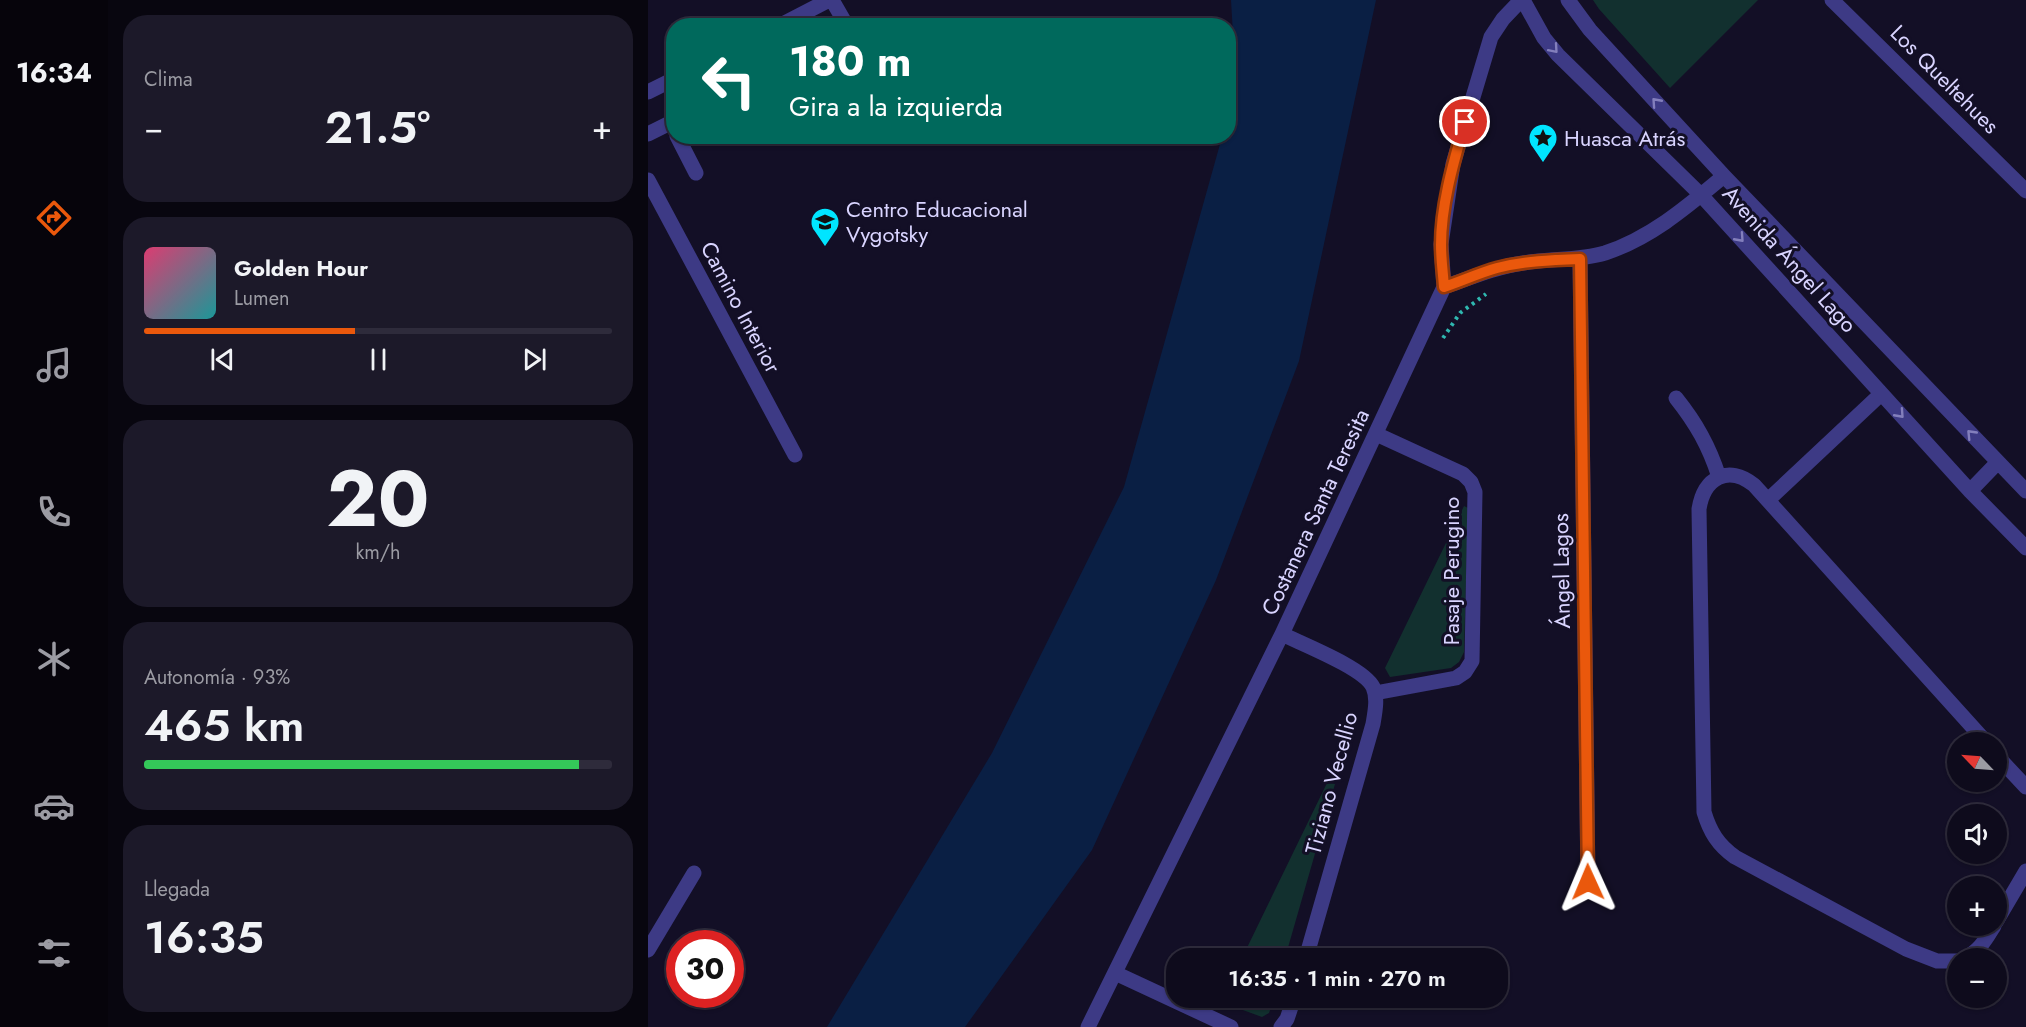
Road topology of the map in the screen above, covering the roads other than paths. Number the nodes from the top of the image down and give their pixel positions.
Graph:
1 (831, 0) edge
2 (1522, 0) edge
3 (1568, 0) edge
4 (1833, 0) edge
5 (795, 18) edge
6 (841, 18) edge
7 (666, 83) edge
8 (648, 92) edge
9 (666, 130) edge
10 (648, 134) edge
11 (682, 144) edge
12 (696, 173) dead end
13 (1724, 176) junction
14 (648, 180) edge
15 (2026, 190) edge
16 (1701, 195) junction
17 (1580, 259) junction
18 (1444, 287) junction
19 (1881, 394) junction
20 (1676, 398) dead end
21 (1377, 434) junction
22 (795, 455) dead end
23 (1998, 462) junction
24 (1719, 477) junction
25 (1970, 490) junction
26 (2026, 491) edge
27 (1768, 500) junction
28 (2026, 548) edge
29 (1282, 634) junction
30 (1375, 693) junction
31 (1977, 732) edge
32 (2007, 766) edge
33 (2026, 788) edge
34 (2026, 871) edge
35 (694, 873) dead end
36 (1588, 882) dead end
37 (2007, 903) edge
38 (649, 946) edge
39 (1309, 948) edge
40 (1947, 961) edge
41 (1115, 973) junction
42 (1292, 1008) edge
43 (1088, 1027) edge
44 (1231, 1027) edge
45 (1281, 1027) edge

1 - 5 street
1 - 6 street
2 -> 16 street, Avenida Ángel Lago
2 - 18 street, Costanera Santa Teresita
13 -> 3 street, Avenida Ángel Lago
4 - 15 street, Los Queltehues
7 - 8 street
9 - 10 street
11 - 12 street
13 - 16 street
23 -> 13 street, Avenida Ángel Lago
14 - 22 street, Camino Interior
16 - 17 street
16 -> 19 street, Avenida Ángel Lago
17 - 18 street
17 - 36 street, Ángel Lagos
18 - 21 street, Costanera Santa Teresita
19 -> 25 street, Avenida Ángel Lago
19 - 27 street
20 - 24 street
21 - 29 street, Costanera Santa Teresita
21 - 30 street, Pasaje Perugino
23 - 25 street
23 - 26 street, Avenida Ángel Lago
24 - 27 street
24 - 40 street
25 - 28 street, Avenida Ángel Lago
27 - 31 street
29 - 30 street, Tiziano Vecellio
29 - 41 street, Costanera Santa Teresita
30 - 39 street, Tiziano Vecellio
32 - 33 street
34 - 37 street
35 - 38 street
41 - 43 street, Costanera Santa Teresita
41 - 44 street
42 - 45 street

